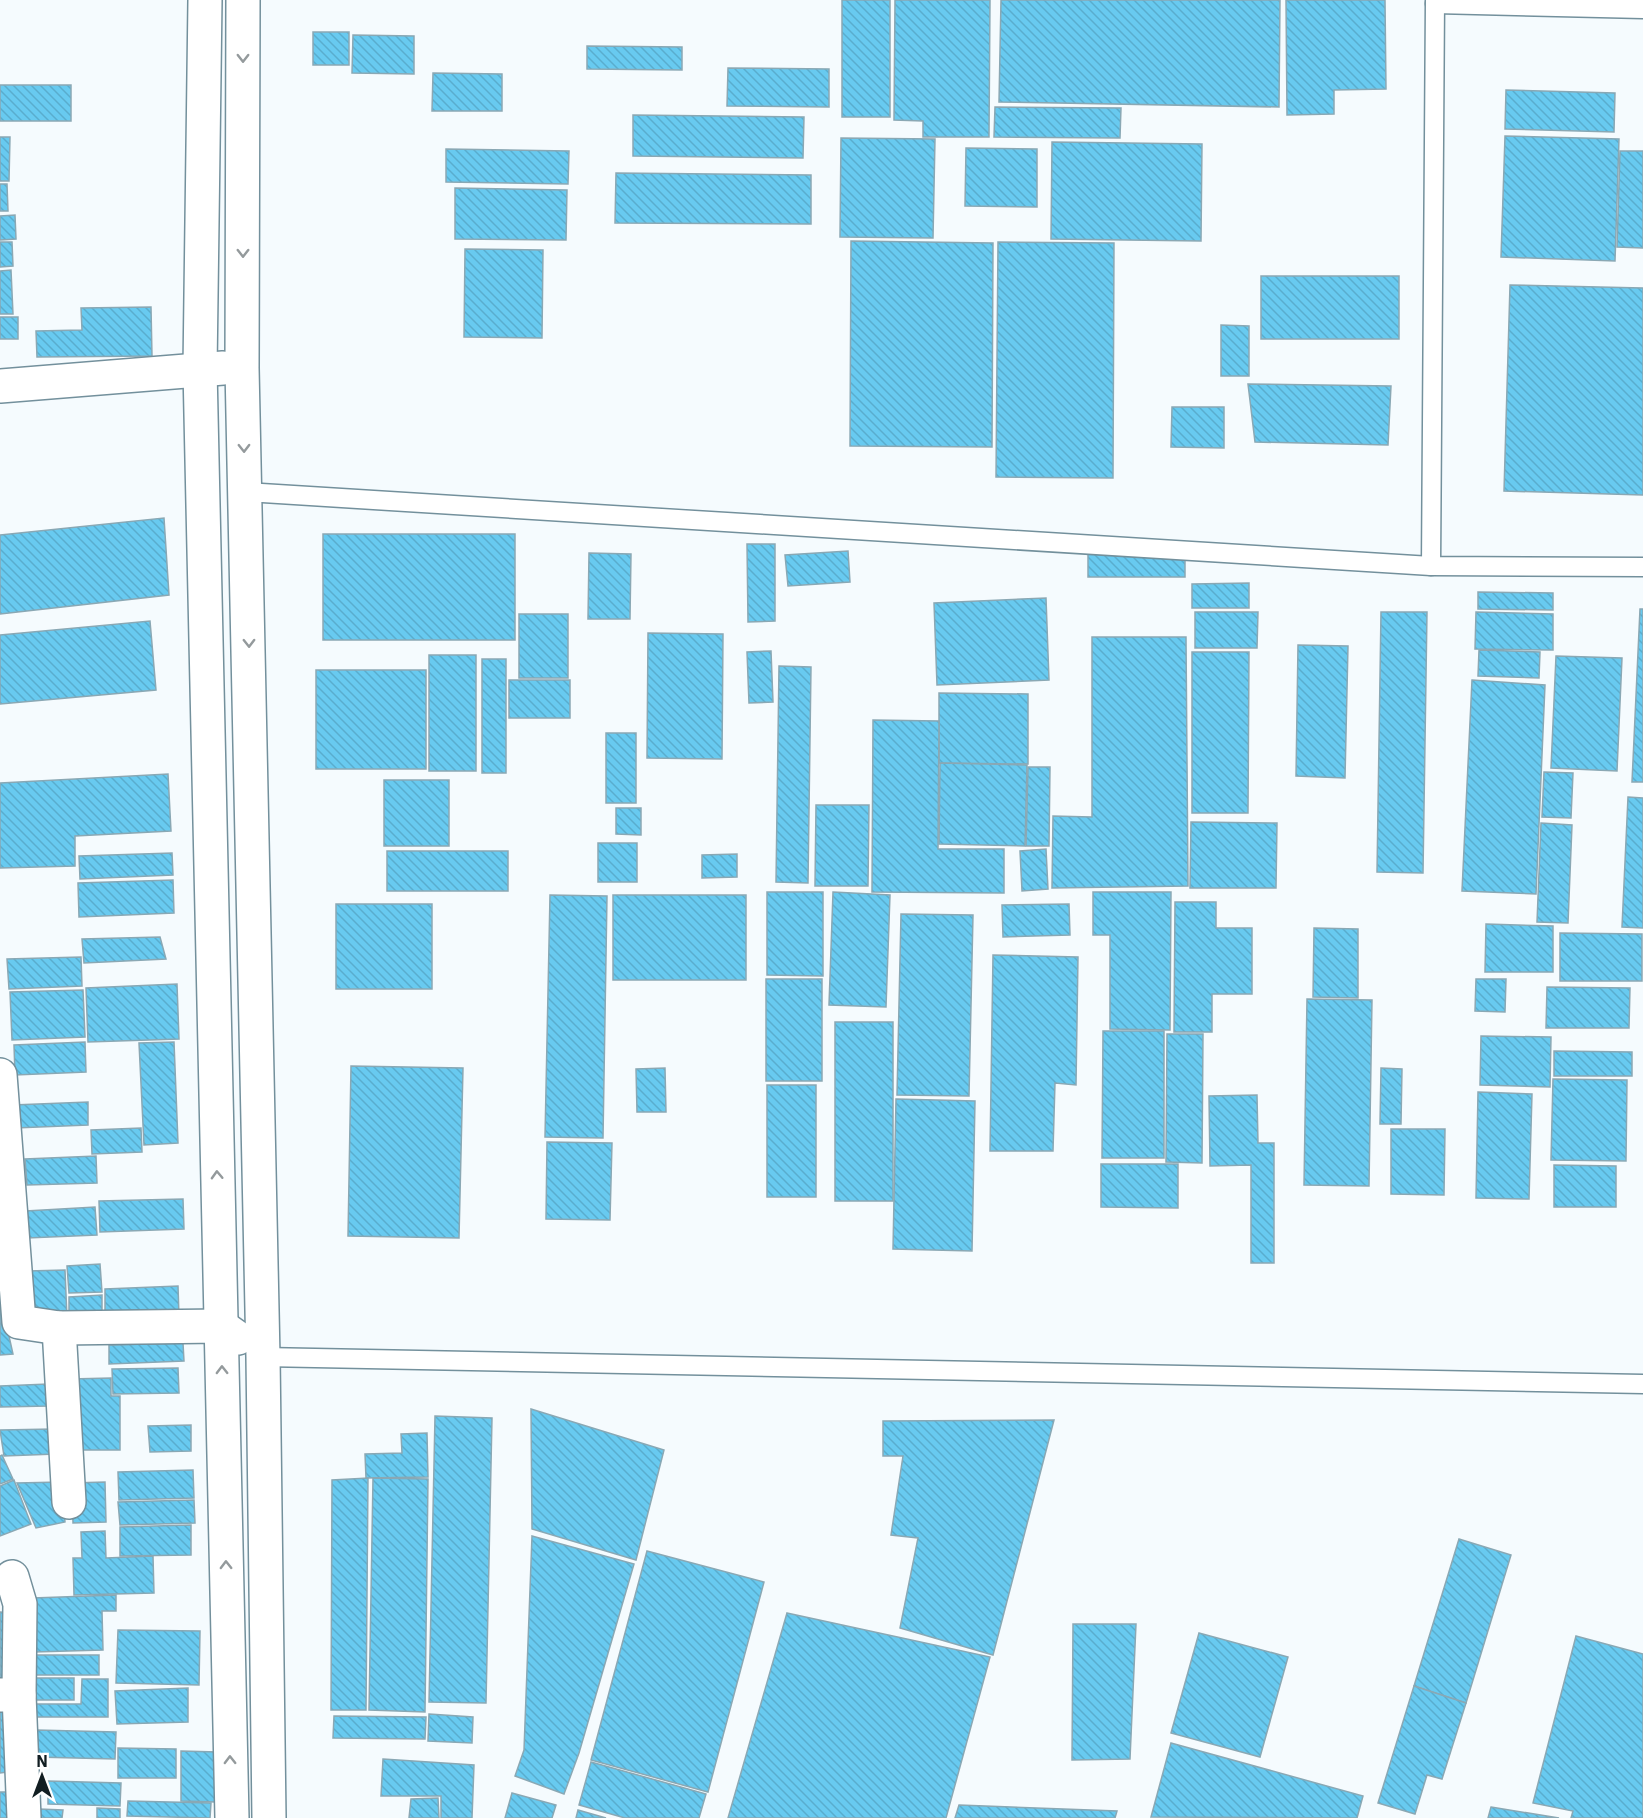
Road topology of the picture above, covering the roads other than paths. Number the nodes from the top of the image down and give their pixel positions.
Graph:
1 (205, 0) edge
2 (243, 0) edge
3 (1435, 2) edge
4 (1643, 9) edge
5 (242, 368) junction
6 (200, 369) junction
7 (0, 386) edge
8 (245, 492) junction
9 (1431, 566) junction
10 (1643, 567) edge
11 (0, 1075) edge
12 (221, 1326) junction
13 (59, 1328) junction
14 (263, 1357) junction
15 (1643, 1384) edge
16 (69, 1502) dead end
17 (12, 1577) dead end
18 (10, 1695) edge
19 (24, 1818) edge
20 (232, 1818) edge
21 (268, 1818) edge

1 - 6 street
2 -> 5 street
3 - 4 lane
3 - 9 lane
5 - 6 street
5 -> 8 street
6 - 7 street
12 -> 6 street
8 - 9 lane
8 -> 14 street
9 - 10 lane
11 - 13 street
12 - 13 street
12 - 14 street
20 -> 12 street
13 - 16 street
14 - 15 lane
14 - 21 street
17 - 18 street
18 - 19 street

